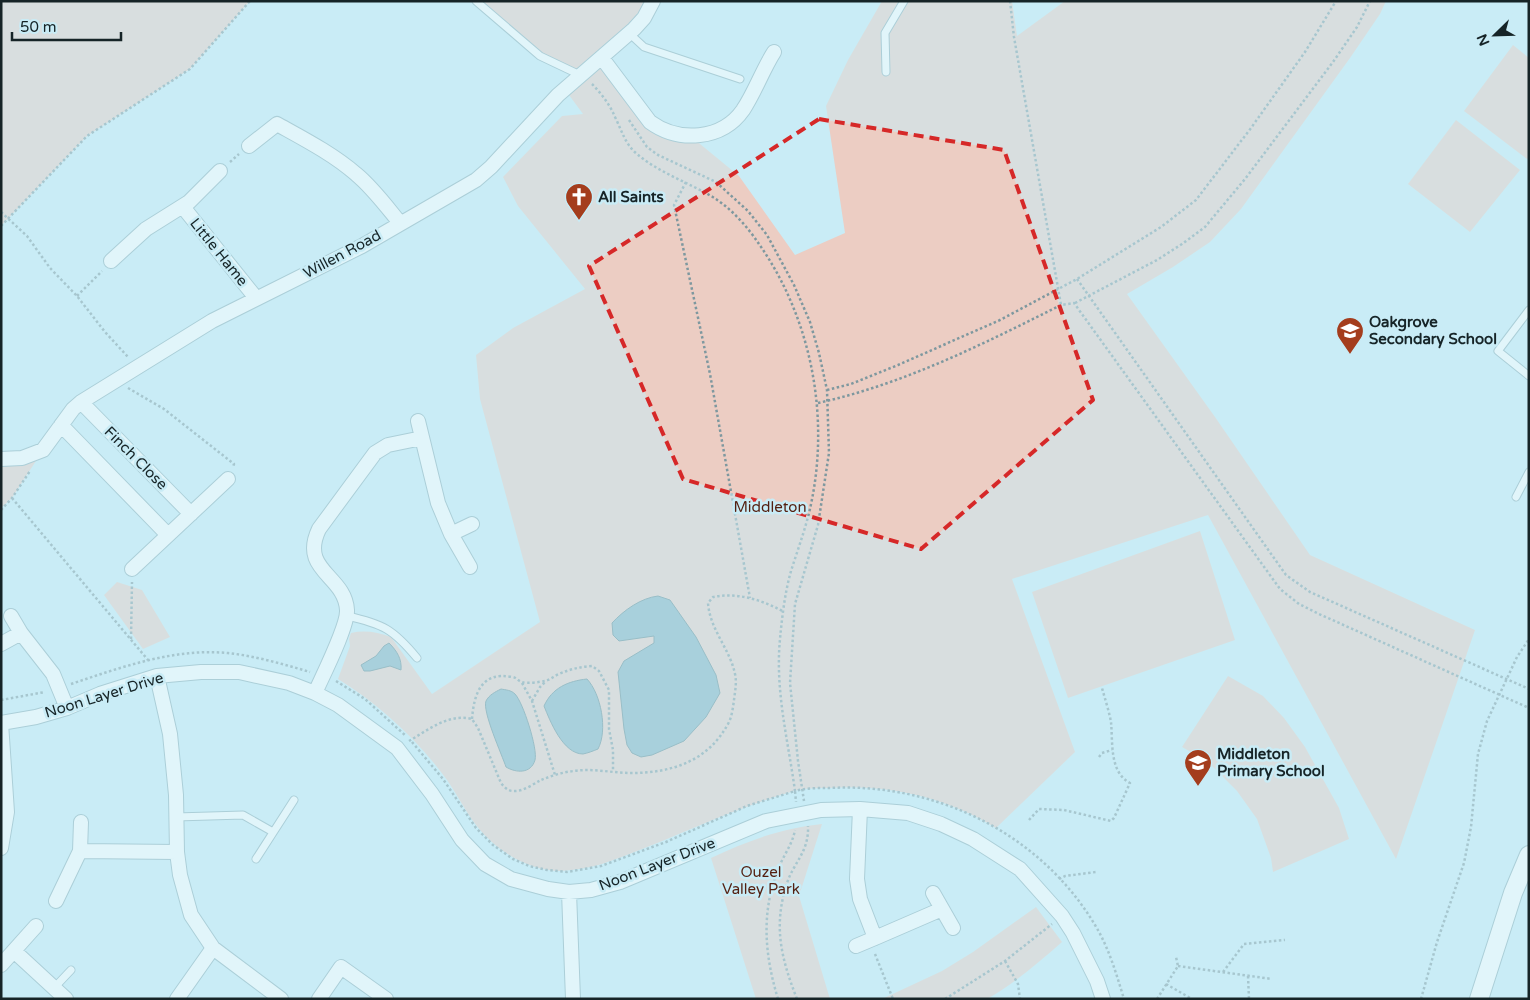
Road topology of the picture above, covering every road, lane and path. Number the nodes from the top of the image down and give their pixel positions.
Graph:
1 (250, 1) edge
2 (476, 1) edge
3 (653, 1) edge
4 (904, 1) edge
5 (1010, 1) edge
6 (1336, 1) edge
7 (1370, 1) edge
8 (630, 34) junction
9 (774, 52) dead end
10 (602, 58) junction
11 (886, 72) dead end
12 (581, 75) junction
13 (740, 79) dead end
14 (628, 118) dead end
15 (248, 146) joint
16 (220, 171) joint
17 (686, 182) junction
18 (183, 207) junction
19 (1, 212) edge
20 (8, 219) junction
21 (400, 223) junction
22 (1, 226) edge
23 (111, 261) joint
24 (1077, 279) junction
25 (1059, 289) junction
26 (1088, 295) junction
27 (77, 296) junction
28 (256, 298) junction
29 (1074, 303) junction
30 (1061, 305) junction
31 (1529, 310) edge
32 (136, 368) junction
33 (1529, 376) edge
34 (116, 381) junction
35 (827, 390) junction
36 (827, 401) junction
37 (81, 402) junction
38 (818, 403) junction
39 (418, 421) dead end
40 (62, 425) junction
41 (422, 438) junction
42 (43, 450) junction
43 (1, 459) edge
44 (1529, 472) edge
45 (228, 479) joint
46 (1516, 497) dead end
47 (12, 498) junction
48 (1, 510) edge
49 (191, 514) junction
50 (472, 524) dead end
51 (451, 534) junction
52 (168, 535) junction
53 (470, 567) dead end
54 (132, 570) joint
55 (750, 598) junction
56 (784, 612) junction
57 (11, 616) dead end
58 (346, 616) junction
59 (21, 633) junction
60 (1529, 639) edge
61 (132, 640) junction
62 (1, 644) edge
63 (417, 658) dead end
64 (148, 660) dead end
65 (157, 676) junction
66 (1506, 679) junction
67 (546, 681) junction
68 (522, 682) junction
69 (1102, 688) dead end
70 (1529, 689) edge
71 (315, 693) junction
72 (1499, 695) junction
73 (532, 702) junction
74 (68, 708) junction
75 (1529, 708) edge
76 (472, 719) junction
77 (1, 723) edge
78 (397, 748) junction
79 (1112, 750) junction
80 (1099, 757) dead end
81 (612, 771) junction
82 (555, 775) junction
83 (803, 789) junction
84 (294, 800) dead end
85 (860, 809) junction
86 (802, 813) junction
87 (176, 817) junction
88 (1029, 820) dead end
89 (82, 822) dead end
90 (272, 832) junction
91 (1, 848) edge
92 (80, 851) junction
93 (177, 852) junction
94 (1529, 854) edge
95 (256, 859) dead end
96 (1096, 872) dead end
97 (1059, 879) junction
98 (569, 892) junction
99 (933, 893) dead end
100 (56, 901) dead end
101 (1080, 904) junction
102 (942, 909) junction
103 (1062, 916) junction
104 (36, 926) dead end
105 (953, 928) dead end
106 (872, 939) junction
107 (1285, 940) dead end
108 (856, 946) dead end
109 (213, 948) junction
110 (14, 951) junction
111 (1176, 957) dead end
112 (1005, 961) junction
113 (1, 966) edge
114 (1178, 966) junction
115 (71, 970) dead end
116 (1223, 972) junction
117 (1248, 976) junction
118 (1272, 979) dead end
119 (1166, 984) junction
120 (54, 988) junction
121 (66, 999) edge
122 (177, 999) edge
123 (281, 999) edge
124 (319, 999) edge
125 (386, 999) edge
126 (573, 999) edge
127 (778, 999) edge
128 (797, 999) edge
129 (893, 999) edge
130 (945, 999) edge
131 (1020, 999) edge
132 (1102, 999) edge
133 (1124, 999) edge
134 (1157, 999) edge
135 (1192, 999) edge
136 (1249, 999) edge
137 (1421, 999) edge
138 (1479, 999) edge

1 - 20 path
2 - 12 lane
3 - 8 street, Willen Road
4 - 11 lane
5 - 25 path
6 - 24 path
7 - 26 path
8 - 10 street, Willen Road
8 - 13 lane
9 - 10 street
10 - 12 street, Willen Road
12 - 17 path
12 - 21 street, Willen Road
14 - 35 path
15 - 16 path
15 - 21 street
16 - 18 street, Little Hame
17 - 38 path
17 - 55 path
18 - 23 street, Little Hame
18 - 28 street, Little Hame
19 - 20 path
20 - 22 path
20 - 27 path
21 - 28 street, Willen Road
23 - 27 path
24 - 25 path
24 - 26 path
25 - 30 path
25 - 35 path
26 - 29 path
26 - 66 path
27 - 32 path
28 - 32 street, Willen Road
29 - 30 path
29 - 72 path
30 - 36 path
31 - 33 lane
32 - 34 street, Willen Road
34 - 37 street, Willen Road
34 - 45 path
35 - 36 path
36 - 38 path
36 - 83 path
37 - 40 street, Willen Road
37 - 49 street, Finch Close
38 - 56 path
39 - 41 street
40 - 42 street, Willen Road
40 - 52 street, Finch Close
41 - 51 street
41 - 58 street
42 - 43 street
42 - 47 path
44 - 46 lane
45 - 49 street
47 - 48 path
47 - 61 path
49 - 52 street
50 - 51 street
51 - 53 street
52 - 54 street
54 - 61 path
55 - 56 path
55 - 81 path
56 - 83 path
57 - 59 street
58 - 63 lane
58 - 71 street
59 - 62 street
59 - 74 street
60 - 66 path
61 - 64 path
65 - 71 street, Noon Layer Drive
65 - 74 street, Noon Layer Drive
65 - 87 street
66 - 70 path
66 - 72 path
67 - 68 path
67 - 73 path
67 - 81 path
68 - 73 path
68 - 76 path
69 - 79 path
71 - 78 street, Noon Layer Drive
72 - 75 path
72 - 137 path
73 - 82 path
74 - 77 street, Noon Layer Drive
76 - 78 path
76 - 82 path
77 - 91 street
78 - 98 street, Noon Layer Drive
79 - 80 path
79 - 88 path
81 - 82 path
83 - 86 path
83 - 97 path
84 - 90 lane
85 - 86 street, Noon Layer Drive
85 - 103 street, Noon Layer Drive
85 - 106 street
86 - 98 street, Noon Layer Drive
86 - 127 path
86 - 128 path
87 - 90 lane
87 - 93 street
89 - 92 street
90 - 95 lane
92 - 93 street
92 - 100 street
93 - 109 street
94 - 138 street
96 - 97 path
97 - 101 path
98 - 126 street
99 - 102 street
101 - 103 path
101 - 133 path
102 - 105 street
102 - 106 street
103 - 112 path
103 - 132 street, Noon Layer Drive
104 - 110 street
106 - 108 street
106 - 129 path
107 - 116 path
109 - 122 street
109 - 123 street
110 - 113 street
110 - 120 street
111 - 114 path
112 - 130 path
112 - 131 path
114 - 116 path
114 - 119 path
115 - 120 lane
116 - 117 path
117 - 118 path
117 - 136 path
119 - 134 path
119 - 135 path
120 - 121 street
124 - 125 street

